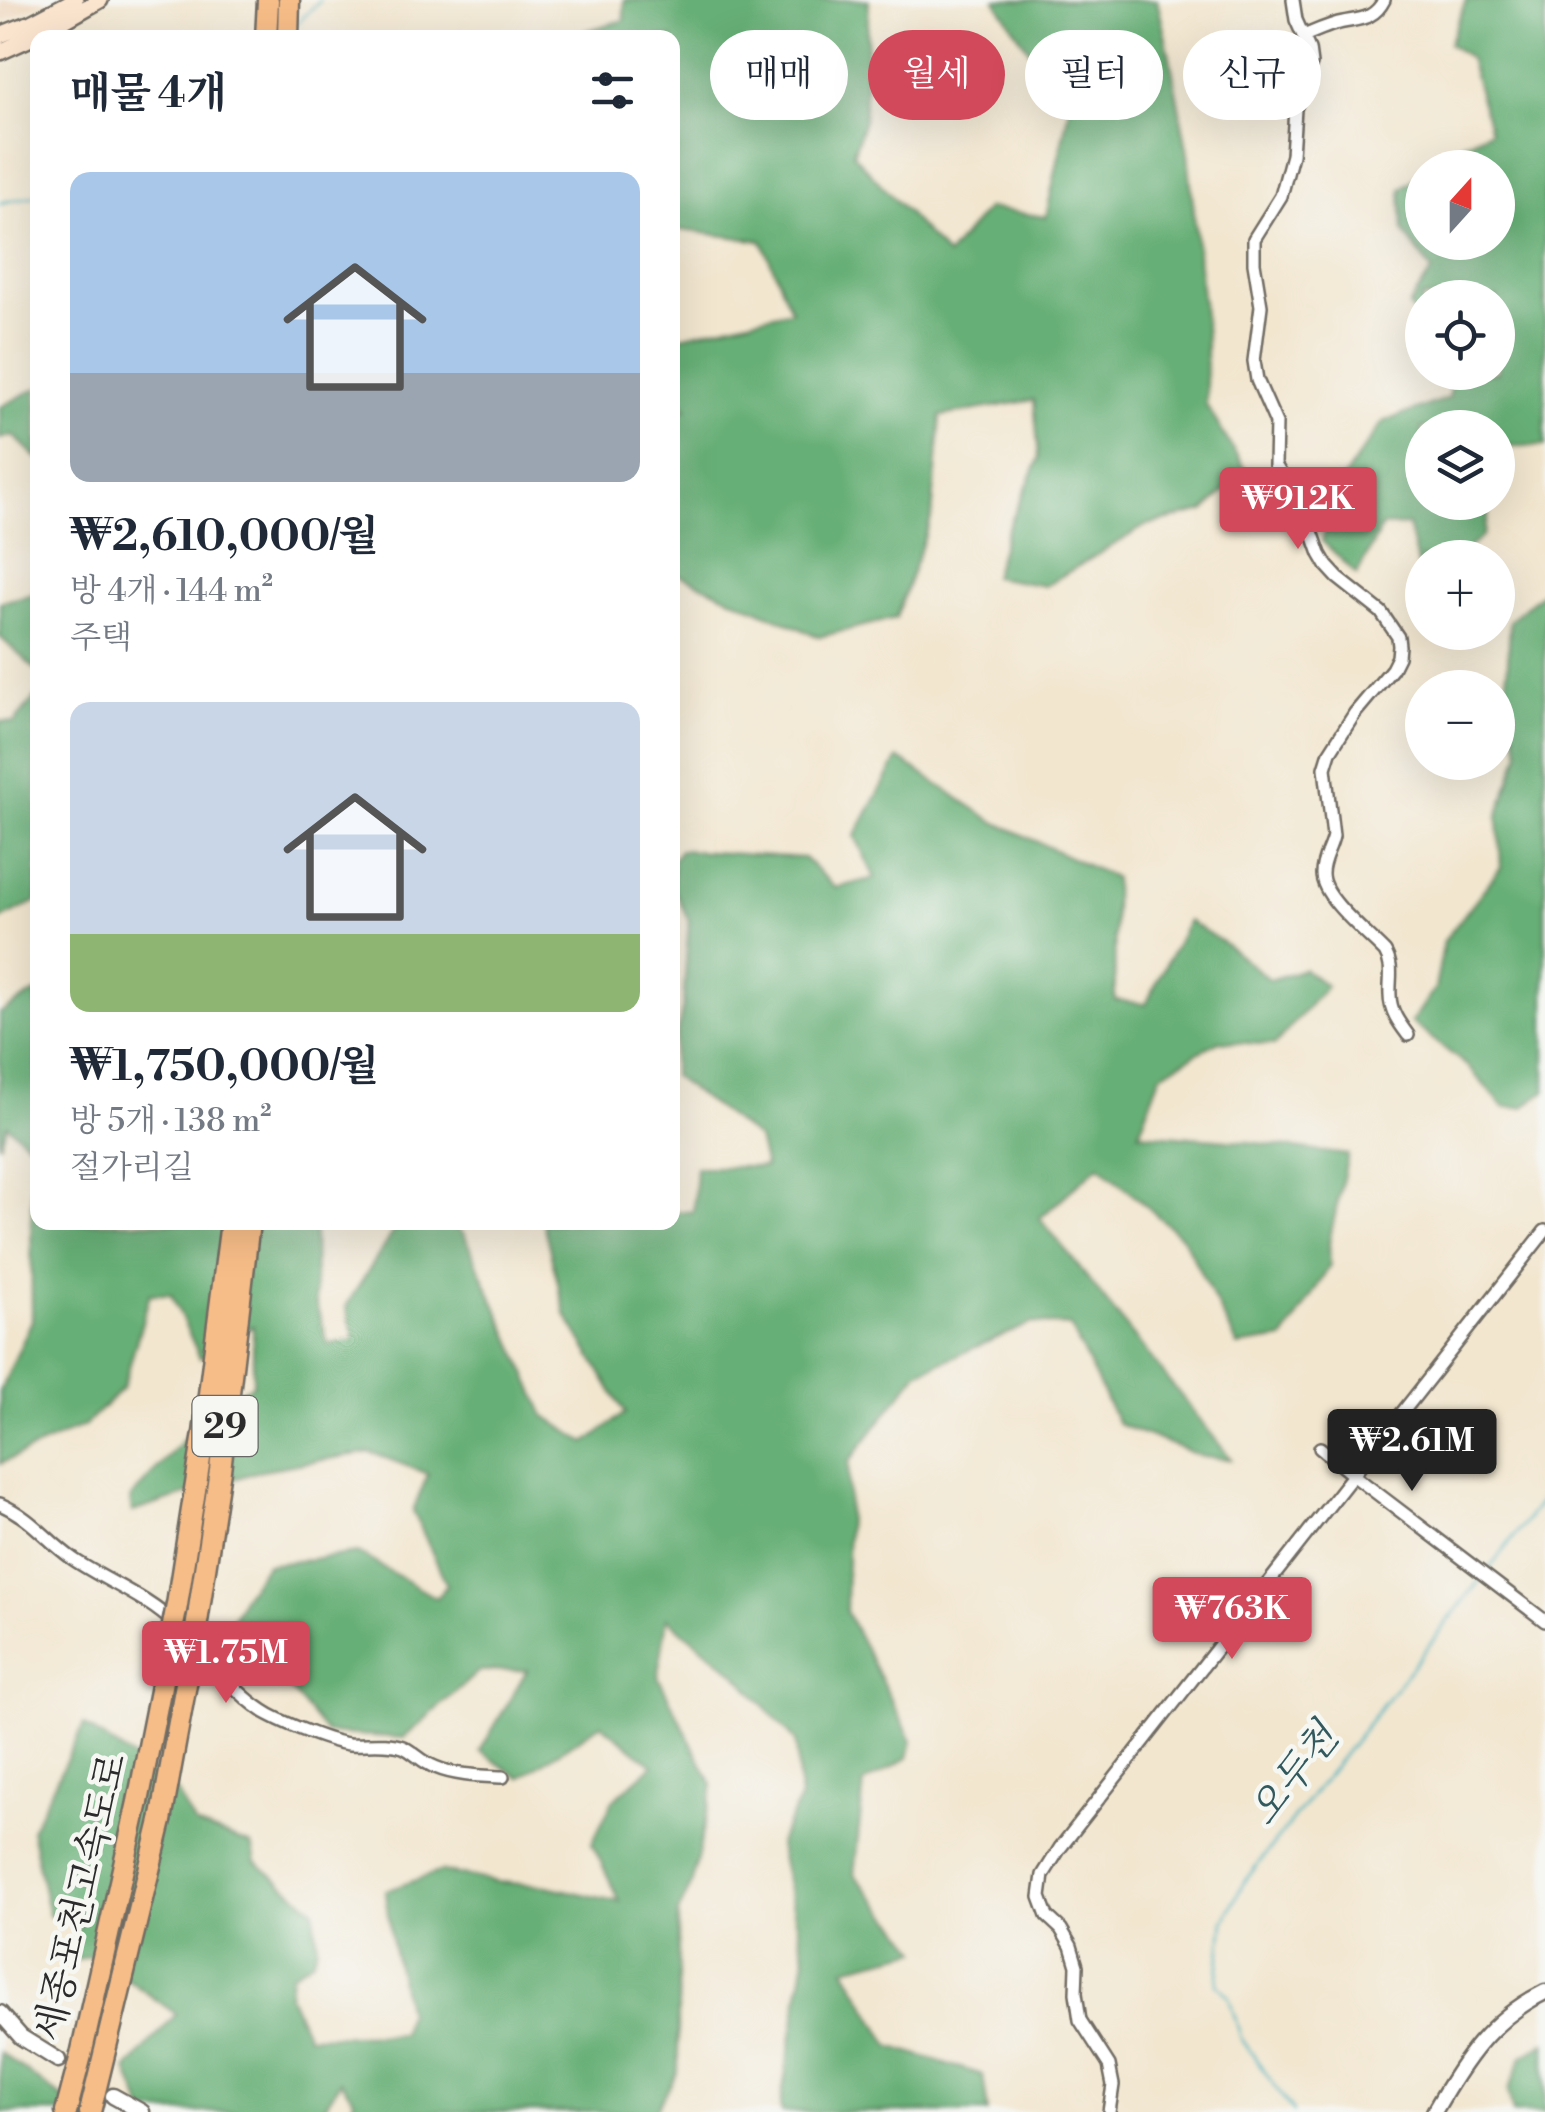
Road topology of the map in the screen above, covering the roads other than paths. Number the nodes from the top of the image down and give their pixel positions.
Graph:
1 (75, 0) edge
2 (100, 0) edge
3 (268, 0) edge
4 (289, 0) edge
5 (1293, 0) edge
6 (1384, 0) edge
7 (47, 30) edge
8 (266, 30) edge
9 (288, 30) edge
10 (1301, 30) edge
11 (1320, 30) edge
12 (0, 35) edge
13 (30, 38) edge
14 (0, 52) edge
15 (1294, 120) edge
16 (1408, 1035) dead end
17 (229, 1230) edge
18 (248, 1230) edge
19 (1545, 1231) edge
20 (1320, 1448) dead end
21 (1353, 1475) junction
22 (0, 1504) edge
23 (1545, 1622) edge
24 (503, 1777) dead end
25 (1545, 1992) edge
26 (0, 2013) edge
27 (58, 2060) dead end
28 (113, 2096) dead end
29 (66, 2112) edge
30 (90, 2112) edge
31 (142, 2112) edge
32 (1109, 2112) edge
33 (1434, 2112) edge

1 - 12 main road
2 - 7 main road
3 - 8 highway
4 - 9 highway
5 - 10 street
6 - 11 street
13 - 14 main road
15 - 16 street
17 - 29 highway, 세종포천고속도로 / 29, bridge
18 - 30 highway, 세종포천고속도로 / 29, bridge
19 - 21 street
20 - 21 street
21 - 23 street
21 - 32 street
22 - 24 street
25 - 33 street
26 - 27 street
28 - 31 street

